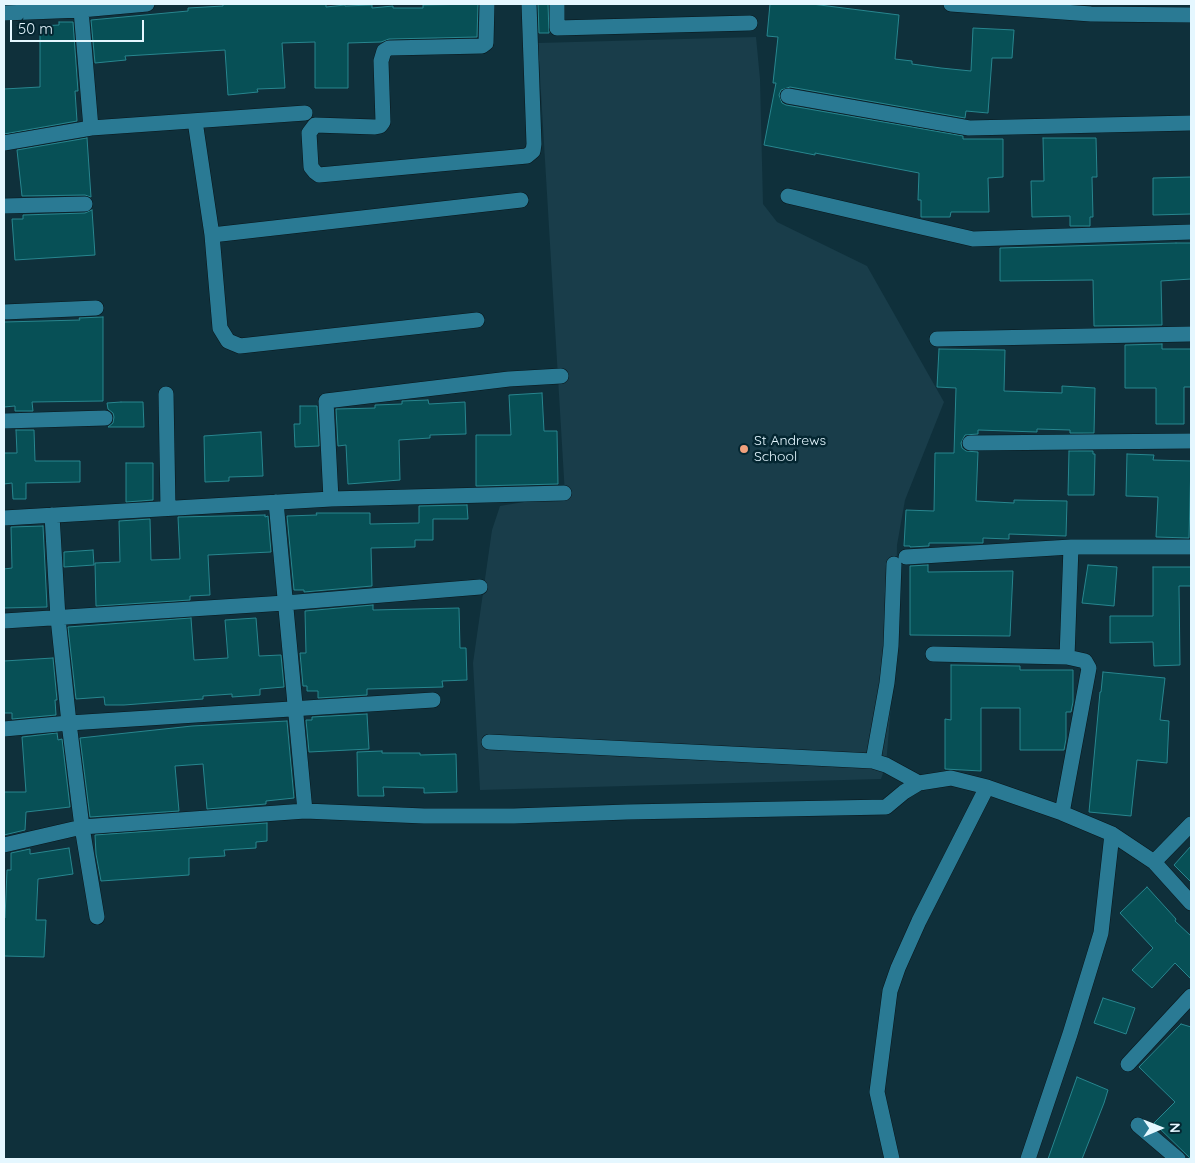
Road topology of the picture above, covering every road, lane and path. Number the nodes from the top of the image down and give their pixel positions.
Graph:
1 (147, 4) edge
2 (486, 4) edge
3 (529, 4) edge
4 (557, 4) edge
5 (951, 4) edge
6 (80, 7) edge
7 (4, 13) edge
8 (1191, 15) edge
9 (750, 23) dead end
10 (788, 96) dead end
11 (305, 113) dead end
12 (195, 121) junction
13 (1191, 123) edge
14 (91, 128) junction
15 (4, 143) edge
16 (788, 196) dead end
17 (521, 200) dead end
18 (85, 204) dead end
19 (4, 206) edge
20 (1191, 232) edge
21 (212, 235) junction
22 (96, 308) dead end
23 (4, 312) edge
24 (477, 320) dead end
25 (1191, 334) edge
26 (937, 339) dead end
27 (561, 376) dead end
28 (166, 394) dead end
29 (105, 418) dead end
30 (4, 420) edge
31 (1191, 441) edge
32 (970, 443) dead end
33 (564, 493) dead end
34 (331, 499) junction
35 (276, 502) junction
36 (168, 508) junction
37 (52, 515) junction
38 (4, 518) edge
39 (1071, 547) junction
40 (1191, 547) edge
41 (480, 587) dead end
42 (285, 603) junction
43 (58, 618) junction
44 (4, 621) edge
45 (934, 654) dead end
46 (1067, 657) junction
47 (432, 700) dead end
48 (295, 709) junction
49 (69, 723) junction
50 (4, 729) edge
51 (489, 742) dead end
52 (873, 761) junction
53 (919, 783) junction
54 (987, 787) junction
55 (305, 811) junction
56 (1062, 813) junction
57 (1191, 824) edge
58 (82, 827) junction
59 (1112, 834) junction
60 (4, 845) edge
61 (1154, 862) junction
62 (1191, 902) edge
63 (97, 917) dead end
64 (1191, 996) edge
65 (1128, 1064) dead end
66 (1138, 1125) dead end
67 (892, 1159) edge
68 (1028, 1159) edge
69 (1178, 1159) edge

1 - 6 street
2 - 3 street
4 - 9 street
5 - 8 street
6 - 7 street
6 - 14 street
10 - 13 street
11 - 12 street
12 - 14 street
12 - 21 street
14 - 15 street
16 - 20 street
17 - 21 street
18 - 19 street
21 - 24 street
22 - 23 street
25 - 26 street
27 - 34 street
28 - 36 street
29 - 30 street
31 - 32 street
33 - 34 street
34 - 35 street
35 - 36 street
35 - 42 street
36 - 37 street
37 - 38 street
37 - 43 street
39 - 40 street
39 - 46 street
39 - 52 street
41 - 42 street
42 - 43 street
42 - 48 street
43 - 44 street
43 - 49 street
45 - 46 street
46 - 56 street
47 - 48 street
48 - 49 street
48 - 55 street
49 - 50 street
49 - 58 street
51 - 52 street
52 - 53 street
53 - 54 street
53 - 55 street
54 - 56 street
54 - 67 street
55 - 58 street
56 - 59 street
57 - 61 street
58 - 60 street
58 - 63 street
59 - 61 street
59 - 68 street
61 - 62 street
64 - 65 street
66 - 69 street

